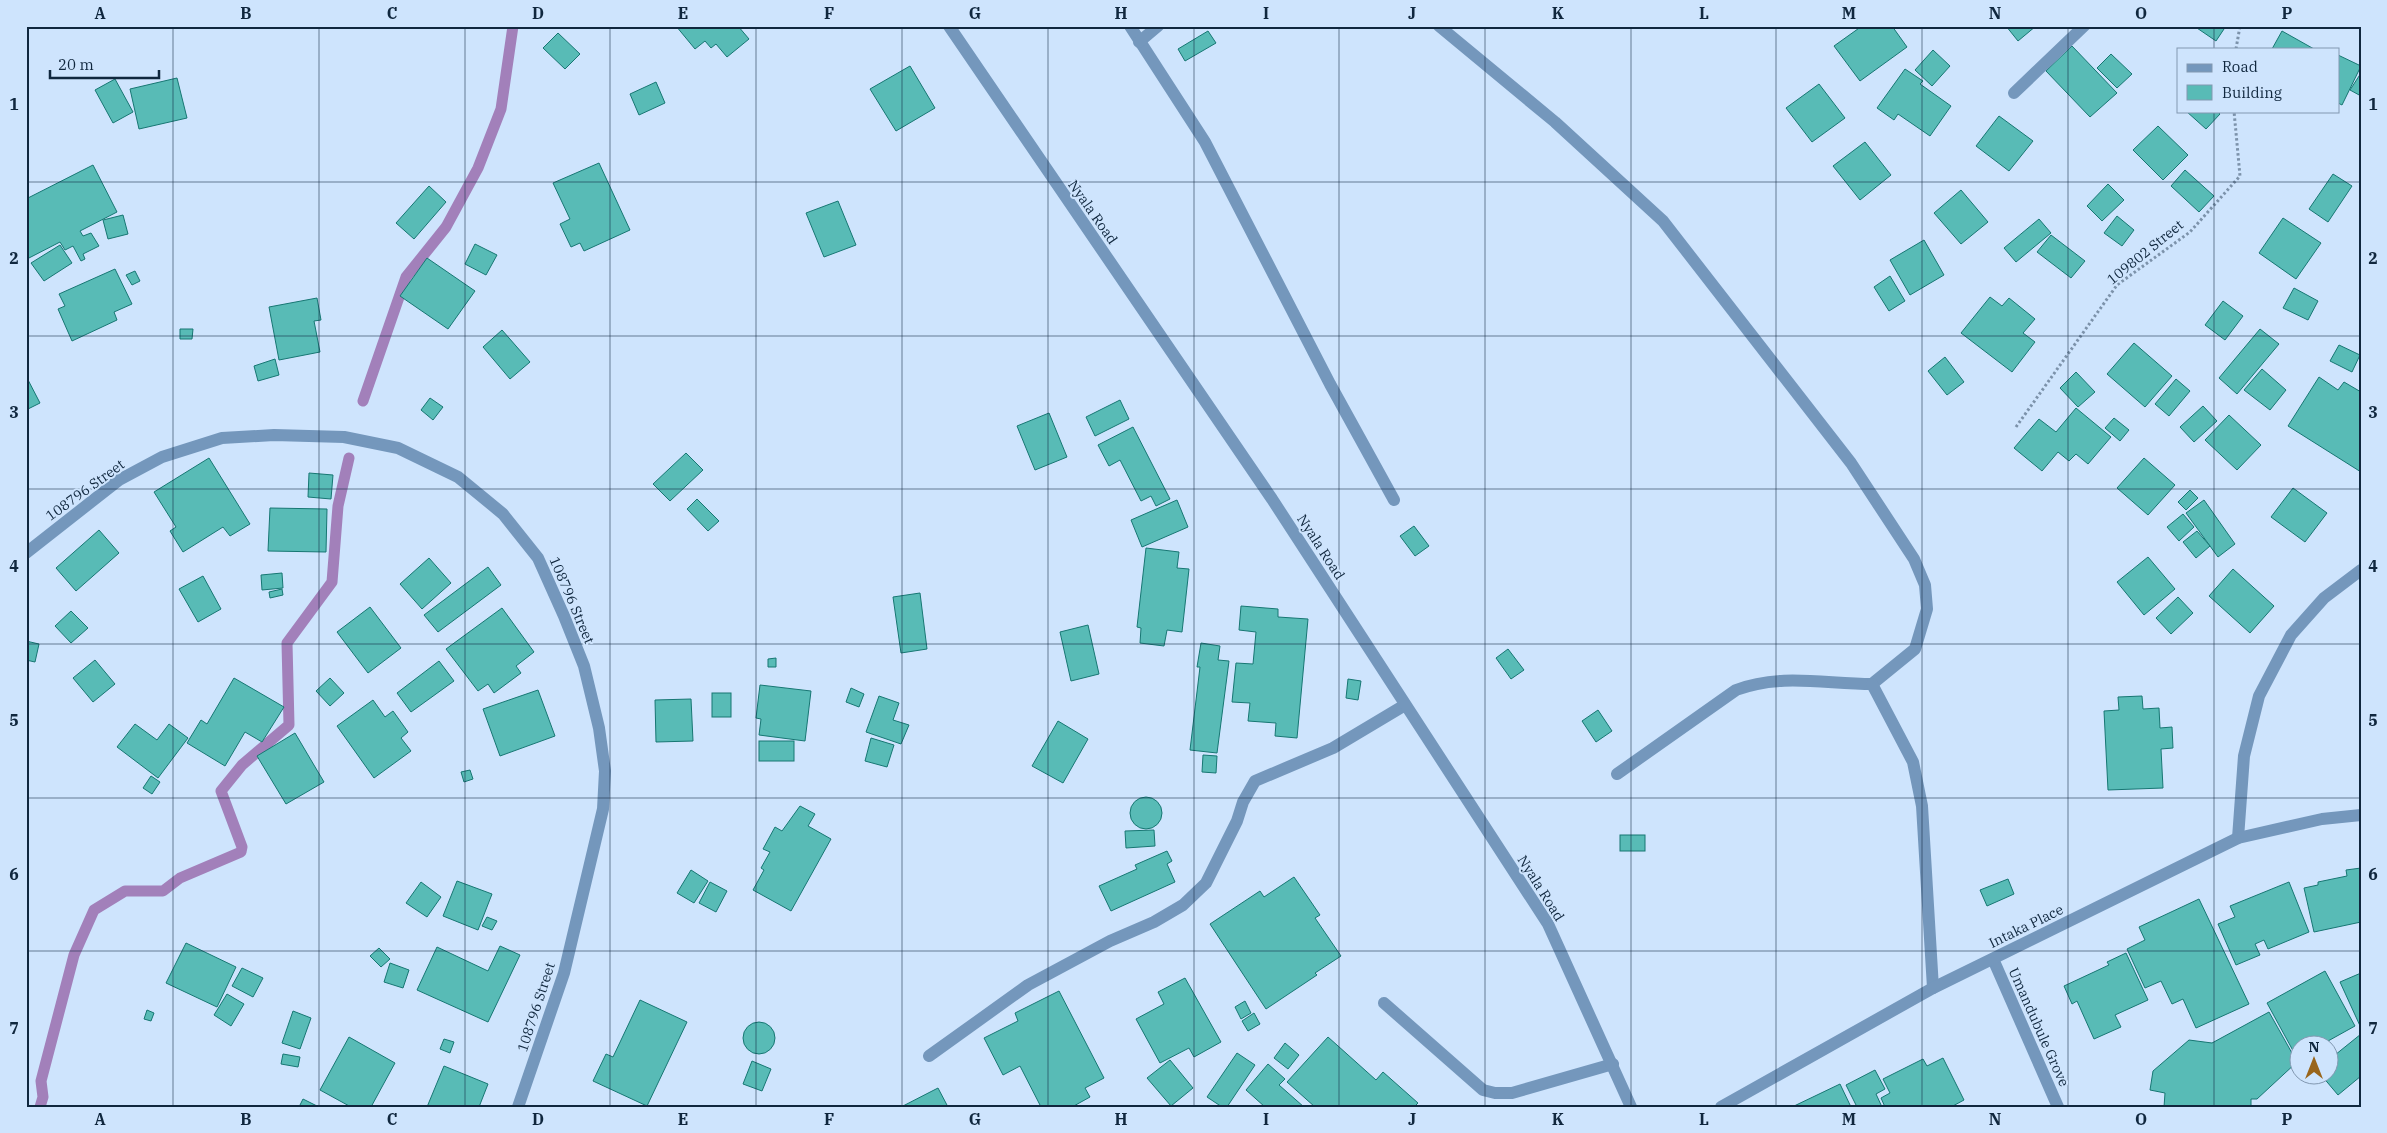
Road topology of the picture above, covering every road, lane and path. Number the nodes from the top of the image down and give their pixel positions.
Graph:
1 (949, 26) edge
2 (1130, 26) edge
3 (1158, 26) edge
4 (1439, 26) edge
5 (2084, 26) edge
6 (2240, 26) edge
7 (1139, 42) junction
8 (2236, 48) edge
9 (2014, 93) dead end
10 (2234, 112) edge
11 (2016, 427) dead end
12 (1394, 500) dead end
13 (26, 553) edge
14 (2361, 570) edge
15 (1872, 684) junction
16 (1405, 705) junction
17 (1617, 774) dead end
18 (2361, 815) edge
19 (2238, 838) junction
20 (1993, 959) junction
21 (1933, 988) junction
22 (1384, 1003) dead end
23 (929, 1056) dead end
24 (1613, 1064) junction
25 (518, 1107) edge
26 (1631, 1107) edge
27 (1721, 1107) edge
28 (2058, 1107) edge

1 - 16 street, Nyala Road
2 - 7 street
3 - 7 street
4 - 15 street
5 - 9 street
6 - 8 path
7 - 12 street
10 - 11 path, 109802 Street
13 - 25 street, 108796 Street
14 - 19 street
15 - 17 street
15 - 21 street
16 - 23 street
16 - 24 street, Nyala Road
18 - 19 street, Intaka Place
19 - 20 street, Intaka Place
20 - 21 street, Intaka Place
20 - 28 street, Umandubule Grove
21 - 27 street, Intaka Place
22 - 24 street
24 - 26 street, Nyala Road

